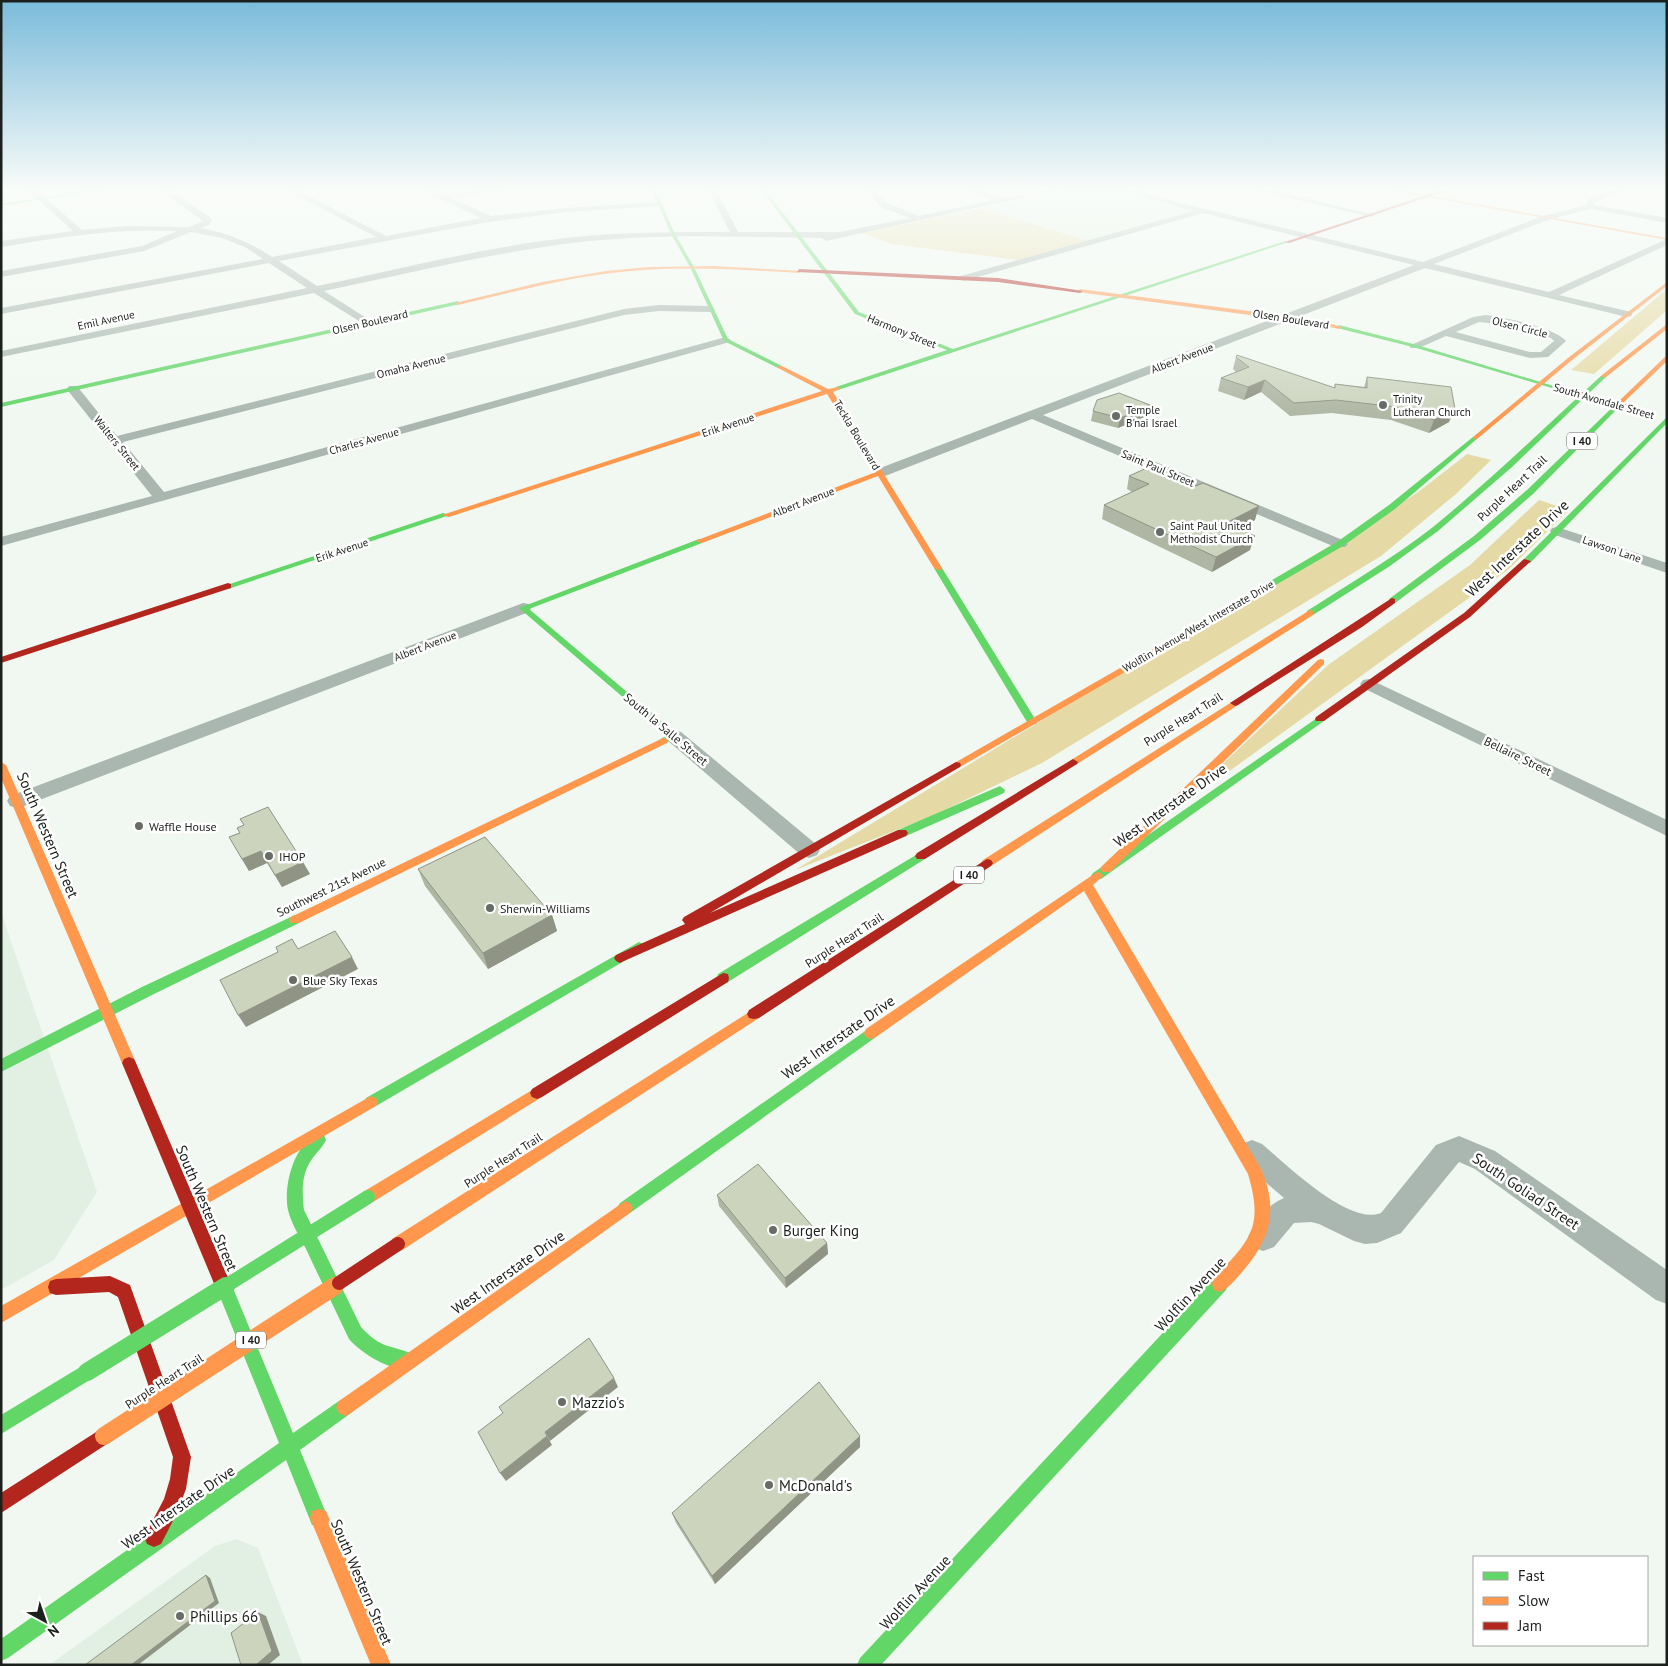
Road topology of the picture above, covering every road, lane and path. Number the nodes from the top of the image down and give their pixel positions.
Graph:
1 (49, 266) edge
2 (241, 266) edge
3 (280, 266) edge
4 (430, 266) edge
5 (821, 266) edge
6 (1008, 266) edge
7 (1215, 266) edge
8 (1423, 266) edge
9 (1428, 266) edge
10 (1612, 266) edge
11 (692, 267) junction
12 (826, 272) junction
13 (1, 274) edge
14 (964, 278) junction
15 (1667, 283) edge
16 (316, 289) junction
17 (1550, 295) junction
18 (1122, 296) junction
19 (710, 309) junction
20 (1, 311) edge
21 (1627, 314) junction
22 (1667, 316) edge
23 (1287, 318) junction
24 (367, 323) junction
25 (1667, 326) edge
26 (1446, 333) junction
27 (726, 340) junction
28 (1648, 342) junction
29 (1415, 346) junction
30 (954, 351) junction
31 (1, 354) edge
32 (1667, 356) edge
33 (1541, 383) junction
34 (72, 389) junction
35 (830, 392) junction
36 (1, 405) edge
37 (1032, 415) junction
38 (1666, 419) edge
39 (115, 440) junction
40 (880, 473) junction
41 (161, 498) junction
42 (1557, 531) junction
43 (1, 542) edge
44 (1340, 544) junction
45 (1667, 568) edge
46 (523, 608) junction
47 (1360, 625) junction
48 (1, 660) edge
49 (1369, 684) junction
50 (1032, 722) junction
51 (1127, 729) junction
52 (674, 736) junction
53 (1, 765) edge
54 (1026, 778) dead end
55 (1009, 786) dead end
56 (17, 801) junction
57 (1667, 829) edge
58 (810, 850) junction
59 (1106, 869) junction
60 (1086, 884) junction
61 (620, 958) junction
62 (108, 1012) junction
63 (1, 1066) edge
64 (349, 1115) junction
65 (1231, 1130) junction
66 (191, 1206) junction
67 (1317, 1208) junction
68 (1247, 1255) junction
69 (50, 1287) junction
70 (1667, 1289) edge
71 (1, 1316) edge
72 (409, 1361) junction
73 (1, 1425) edge
74 (289, 1447) junction
75 (1, 1504) edge
76 (147, 1547) junction
77 (1, 1651) edge
78 (381, 1665) edge
79 (867, 1665) edge

1 - 13 street
2 - 20 street
3 - 16 street
4 - 16 street, Emil Avenue
5 - 12 main road, Harmony Street
6 - 14 street
7 - 18 main road, Erik Avenue
8 - 23 street, Albert Avenue
9 - 17 street
10 - 17 street
11 - 12 main road, Olsen Boulevard
11 - 19 main road
11 - 24 main road, Olsen Boulevard
12 - 14 main road, Olsen Boulevard
12 - 30 main road, Harmony Street
14 - 18 main road, Olsen Boulevard
15 - 21 main road
16 - 24 street
16 - 31 street, Emil Avenue
17 - 21 street
18 - 23 main road, Olsen Boulevard
18 - 30 main road, Erik Avenue
19 - 27 main road
19 - 39 street, Omaha Avenue
21 - 33 main road
22 - 28 main road
23 - 29 main road, Olsen Boulevard
23 - 37 street, Albert Avenue
24 - 34 main road, Olsen Boulevard
25 - 28 main road, Purple Heart Trail / I 40
26 - 26 street, Olsen Circle
26 - 29 street, Olsen Circle
27 - 35 main road, Teckla Boulevard
27 - 41 street, Charles Avenue
28 - 51 main road, Purple Heart Trail / I 40
29 - 33 main road, Olsen Boulevard
30 - 35 main road, Erik Avenue
32 - 47 main road, Purple Heart Trail / I 40
33 - 38 main road, South Avondale Street, bridge
33 - 44 main road, Wolflin Avenue/West Interstate Drive
34 - 36 main road, Olsen Boulevard
34 - 39 street, Walters Street
35 - 40 main road, Teckla Boulevard
35 - 48 main road, Erik Avenue
37 - 40 street, Albert Avenue
37 - 44 street, Saint Paul Street
38 - 42 main road, West Interstate Drive
39 - 41 street, Walters Street
40 - 46 main road, Albert Avenue
40 - 50 main road, Teckla Boulevard
41 - 43 street, Charles Avenue
42 - 45 street, Lawson Lane
42 - 49 main road, West Interstate Drive
44 - 50 main road, Wolflin Avenue/West Interstate Drive
46 - 52 main road, South la Salle Street
46 - 56 street, Albert Avenue
47 - 59 main road
47 - 75 main road, Purple Heart Trail / I 40, bridge
49 - 57 street, Bellaire Street
49 - 59 main road, West Interstate Drive
50 - 58 main road
51 - 54 main road
51 - 73 main road, Purple Heart Trail / I 40, bridge
52 - 58 street, South la Salle Street
52 - 62 main road, Southwest 21st Avenue
53 - 56 main road, South Western Street
55 - 61 main road
56 - 62 main road, South Western Street
58 - 61 main road
59 - 60 main road, West Interstate Drive
60 - 65 main road, Wolflin Avenue
60 - 72 main road, West Interstate Drive
61 - 64 main road
62 - 63 main road, Southwest 21st Avenue
62 - 66 main road, South Western Street
64 - 66 main road
64 - 72 main road
65 - 67 street, South Goliad Street
65 - 68 main road, Wolflin Avenue
66 - 69 main road
66 - 74 main road, South Western Street
67 - 68 street
67 - 70 street, South Goliad Street
68 - 79 main road, Wolflin Avenue
69 - 71 main road
69 - 76 main road
72 - 74 main road, West Interstate Drive
74 - 76 main road, West Interstate Drive
74 - 78 main road, South Western Street
76 - 77 main road, West Interstate Drive

